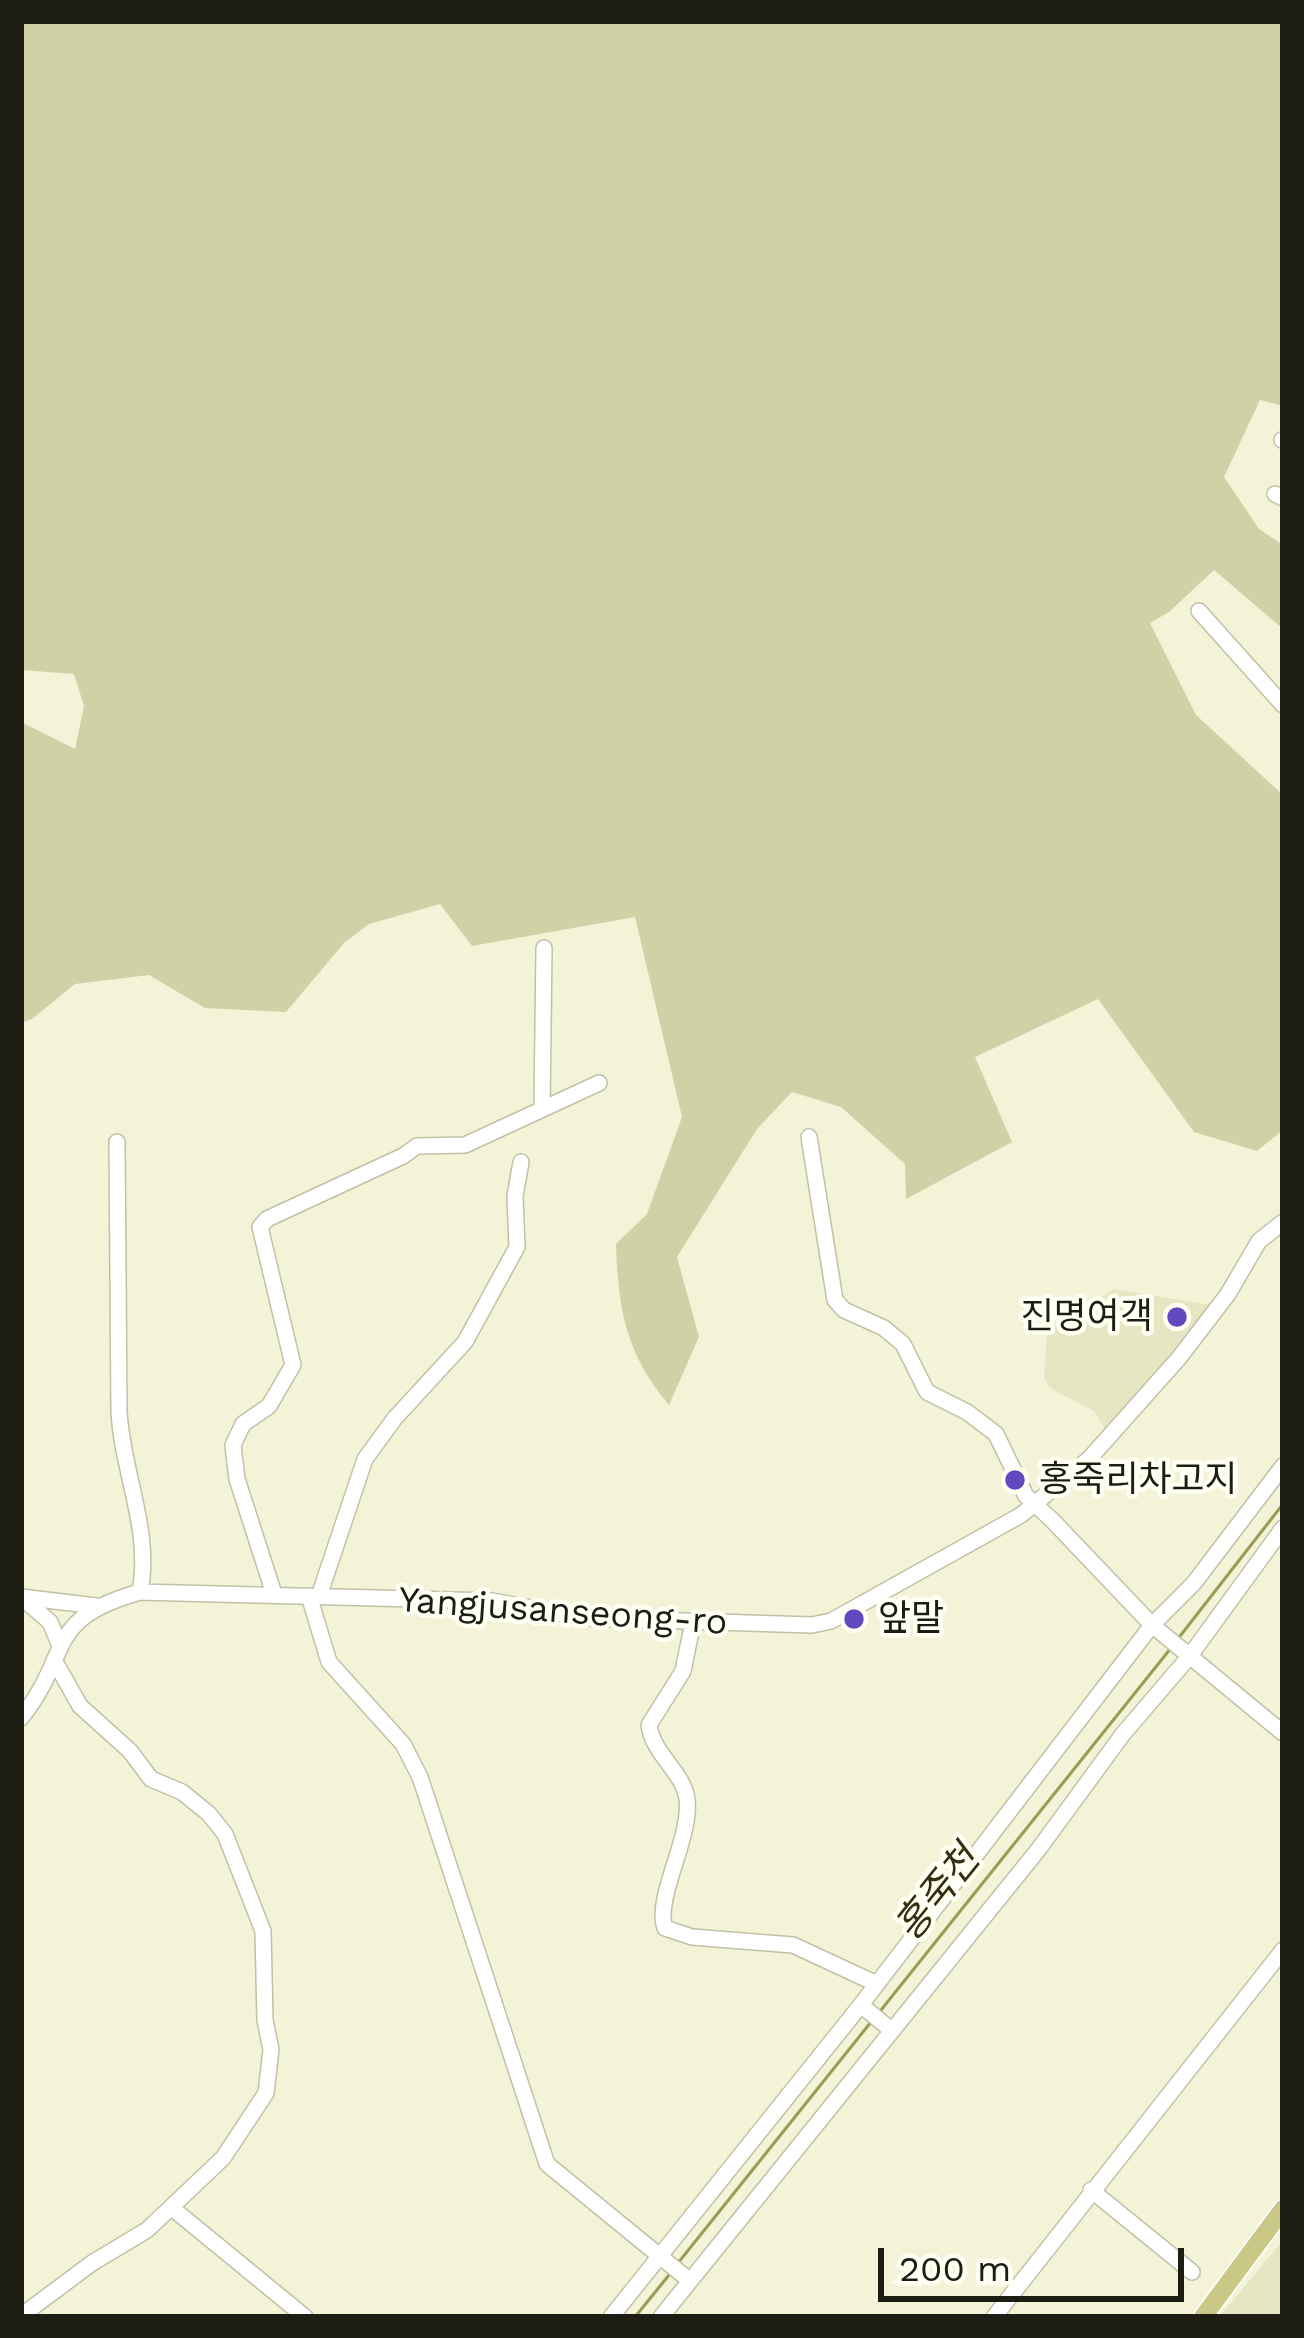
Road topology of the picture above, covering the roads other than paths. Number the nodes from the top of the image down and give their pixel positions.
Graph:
1 (1199, 611) dead end
2 (1283, 705) edge
3 (544, 948) dead end
4 (599, 1084) dead end
5 (542, 1109) junction
6 (809, 1137) dead end
7 (117, 1142) dead end
8 (521, 1162) dead end
9 (1283, 1222) edge
10 (1283, 1466) edge
11 (1033, 1506) junction
12 (1283, 1528) edge
13 (140, 1592) junction
14 (274, 1594) junction
15 (314, 1596) junction
16 (21, 1597) edge
17 (99, 1606) junction
18 (693, 1622) junction
19 (1152, 1624) junction
20 (71, 1626) junction
21 (57, 1653) junction
22 (1186, 1654) junction
23 (21, 1718) edge
24 (1283, 1733) edge
25 (1283, 1951) edge
26 (877, 1984) junction
27 (861, 2005) junction
28 (891, 2030) junction
29 (1091, 2190) junction
30 (172, 2208) junction
31 (1283, 2209) edge
32 (658, 2254) junction
33 (1192, 2272) dead end
34 (689, 2280) junction
35 (21, 2315) edge
36 (305, 2317) edge
37 (611, 2317) edge
38 (661, 2317) edge
39 (994, 2317) edge
40 (1203, 2317) edge

1 - 2 street
3 - 5 street
4 - 5 street
5 - 14 street
6 - 11 street
7 - 13 street
8 - 15 street
9 - 11 street, Yangjusanseong-ro
10 - 19 street
11 - 18 street, Yangjusanseong-ro
11 - 19 street
12 - 22 street
13 - 14 street, Yangjusanseong-ro
13 - 17 street, Yangjusanseong-ro
14 - 15 street, Yangjusanseong-ro
15 - 18 street, Yangjusanseong-ro
15 - 32 street
16 - 17 street
16 - 20 street
16 - 21 street
17 - 20 street, Yangjusanseong-ro
18 - 26 street
19 - 22 street
19 - 26 street
20 - 21 street, Yangjusanseong-ro
21 - 23 street, Yangjusanseong-ro
21 - 30 street
22 - 24 street
22 - 28 street
25 - 29 street
26 - 27 street
27 - 28 street
27 - 32 street
28 - 34 street
29 - 33 street
29 - 39 street
30 - 35 street
30 - 36 street
31 - 40 main road
32 - 34 street
32 - 37 street
34 - 38 street

